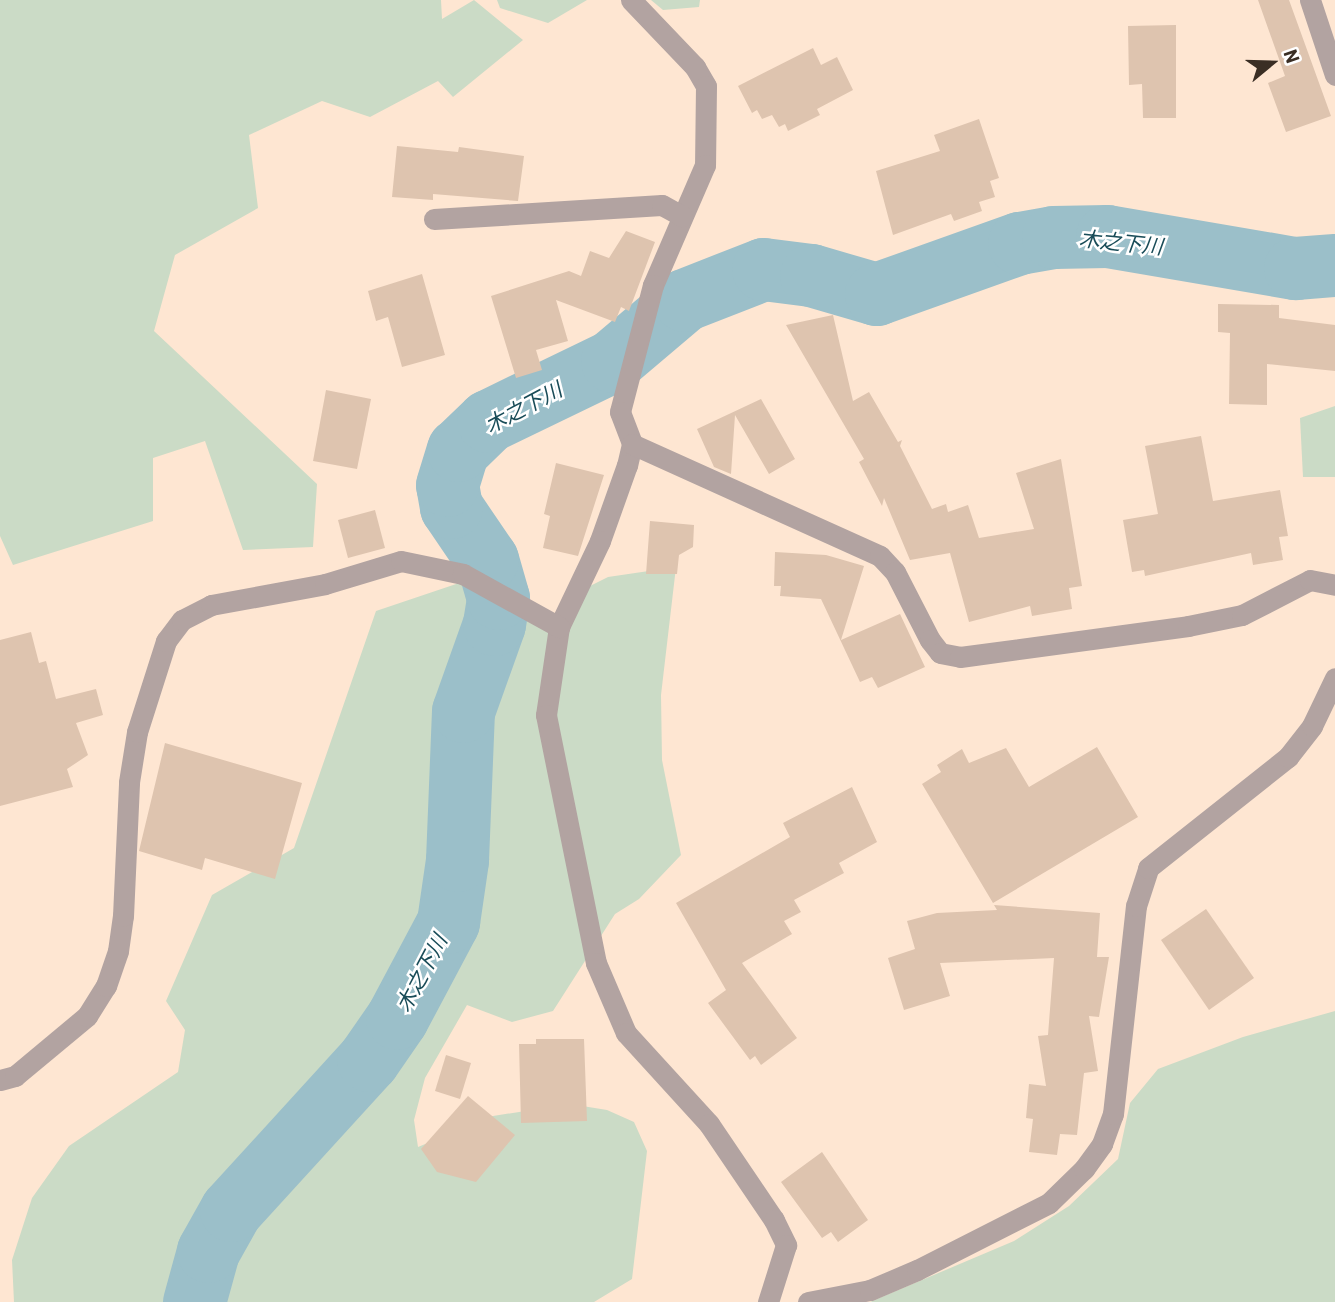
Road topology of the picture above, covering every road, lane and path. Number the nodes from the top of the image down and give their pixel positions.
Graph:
1 (631, 0) edge
2 (1310, 0) edge
3 (1335, 75) edge
4 (682, 216) junction
5 (434, 219) dead end
6 (632, 444) junction
7 (1335, 585) edge
8 (552, 623) junction
9 (1335, 678) edge
10 (0, 1080) edge
11 (768, 1302) edge
12 (808, 1302) edge

1 - 4 street
2 - 3 street
4 - 5 street
4 - 6 street
6 - 7 street
6 - 8 street
8 - 10 street
8 - 11 street
9 - 12 street

